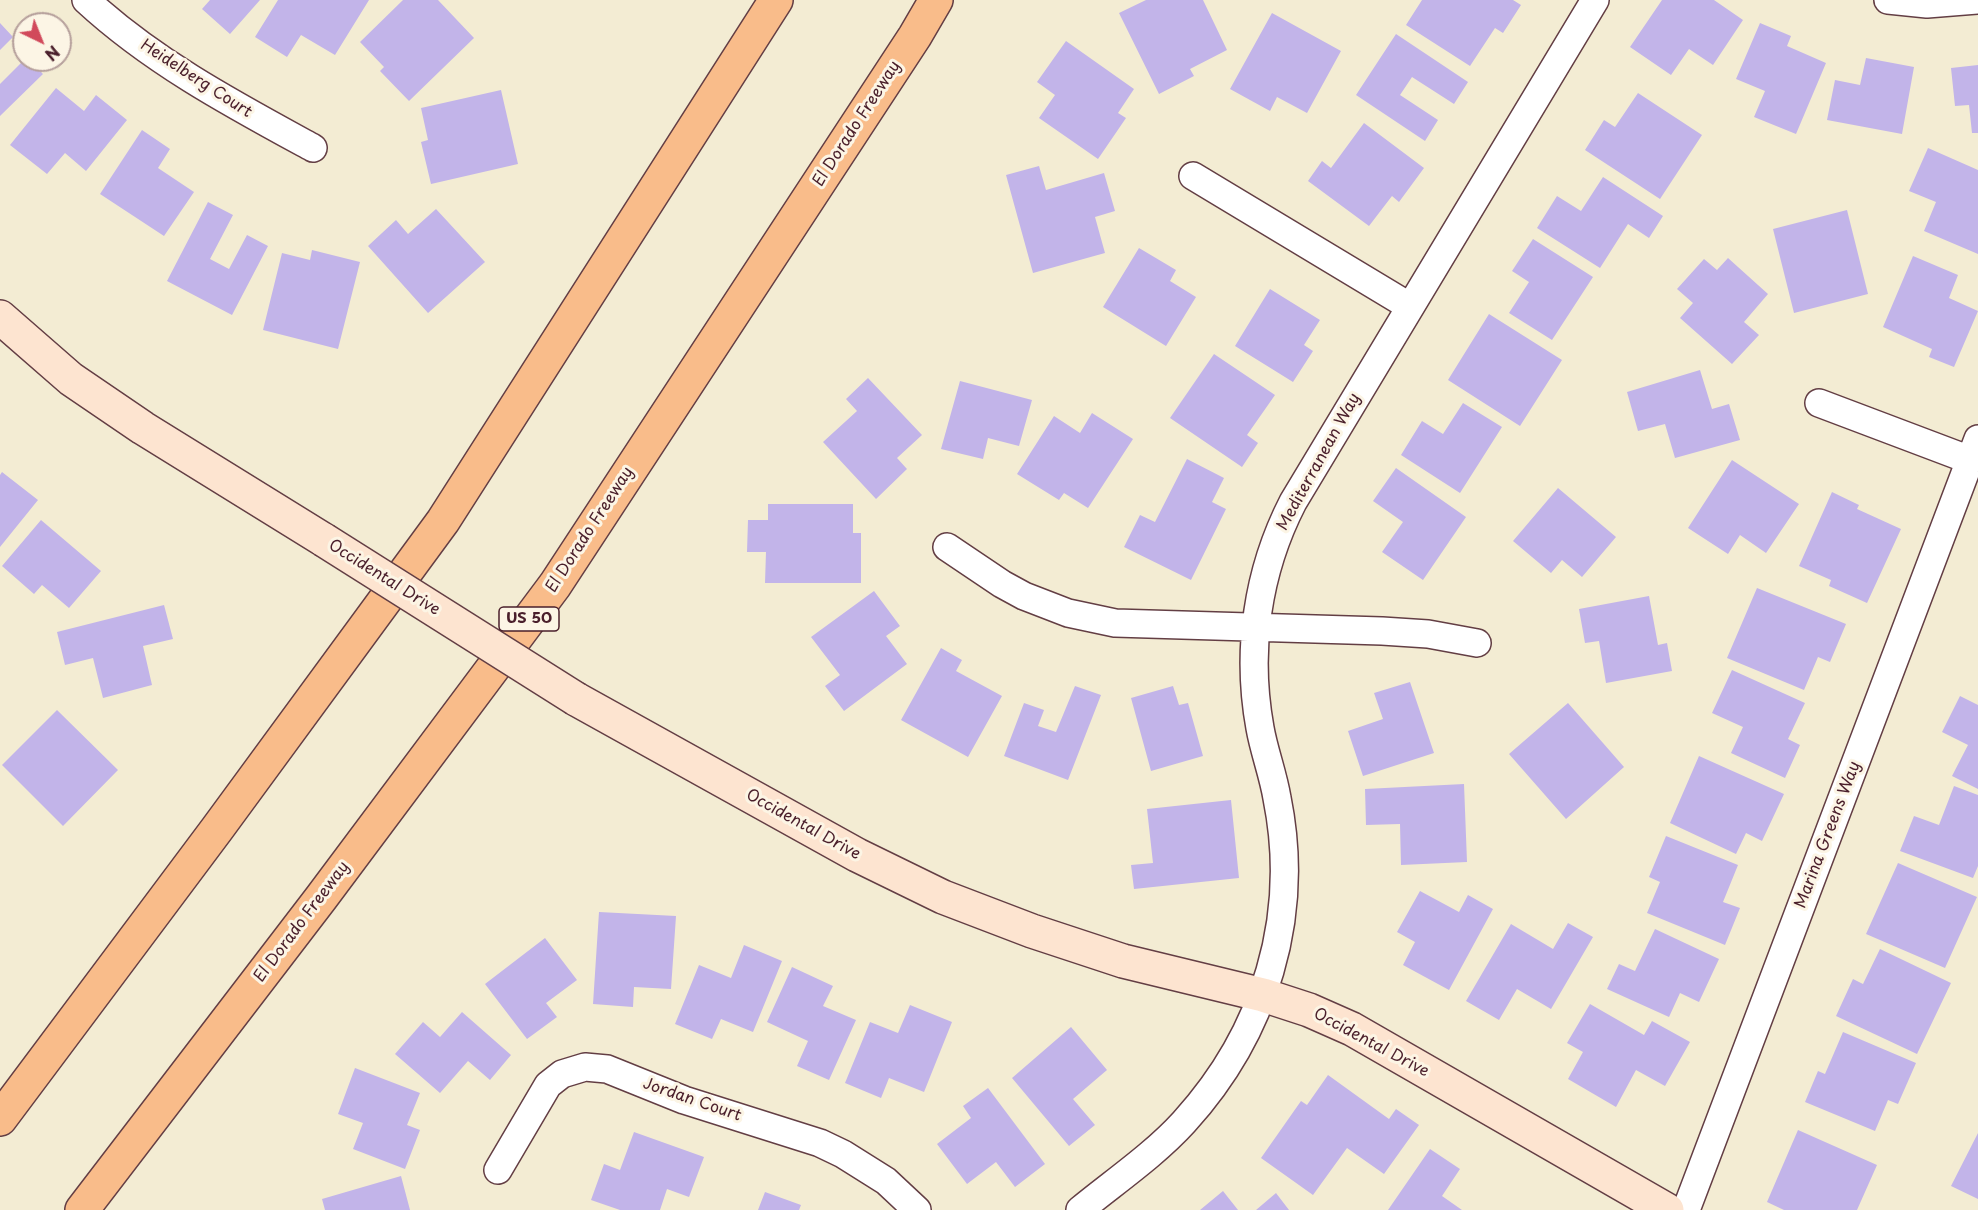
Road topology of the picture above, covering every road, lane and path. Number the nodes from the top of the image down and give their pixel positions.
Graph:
1 (86, 0) edge
2 (776, 0) edge
3 (936, 0) edge
4 (1594, 0) edge
5 (1888, 0) edge
6 (1978, 0) edge
7 (313, 148) dead end
8 (1193, 176) dead end
9 (1409, 306) junction
10 (0, 317) edge
11 (1819, 403) dead end
12 (1974, 449) edge
13 (947, 547) dead end
14 (1255, 627) junction
15 (1477, 643) dead end
16 (1263, 995) junction
17 (0, 1119) edge
18 (498, 1170) dead end
19 (82, 1210) edge
20 (917, 1210) edge
21 (1080, 1210) edge
22 (1667, 1210) edge
23 (1686, 1210) edge

1 - 7 street, Heidelberg Court
2 - 17 highway
3 - 19 highway, El Dorado Freeway / US 50
4 - 9 street, Mediterranean Way
5 - 6 street
8 - 9 street
9 - 14 street, Mediterranean Way
10 - 16 street, Occidental Drive, bridge
11 - 12 street, Marina Greens Way
12 - 23 street, Marina Greens Way
13 - 14 street
14 - 15 street
14 - 16 street, Mediterranean Way
16 - 21 street, Mediterranean Way
16 - 22 street, Occidental Drive
18 - 20 street, Jordan Court

